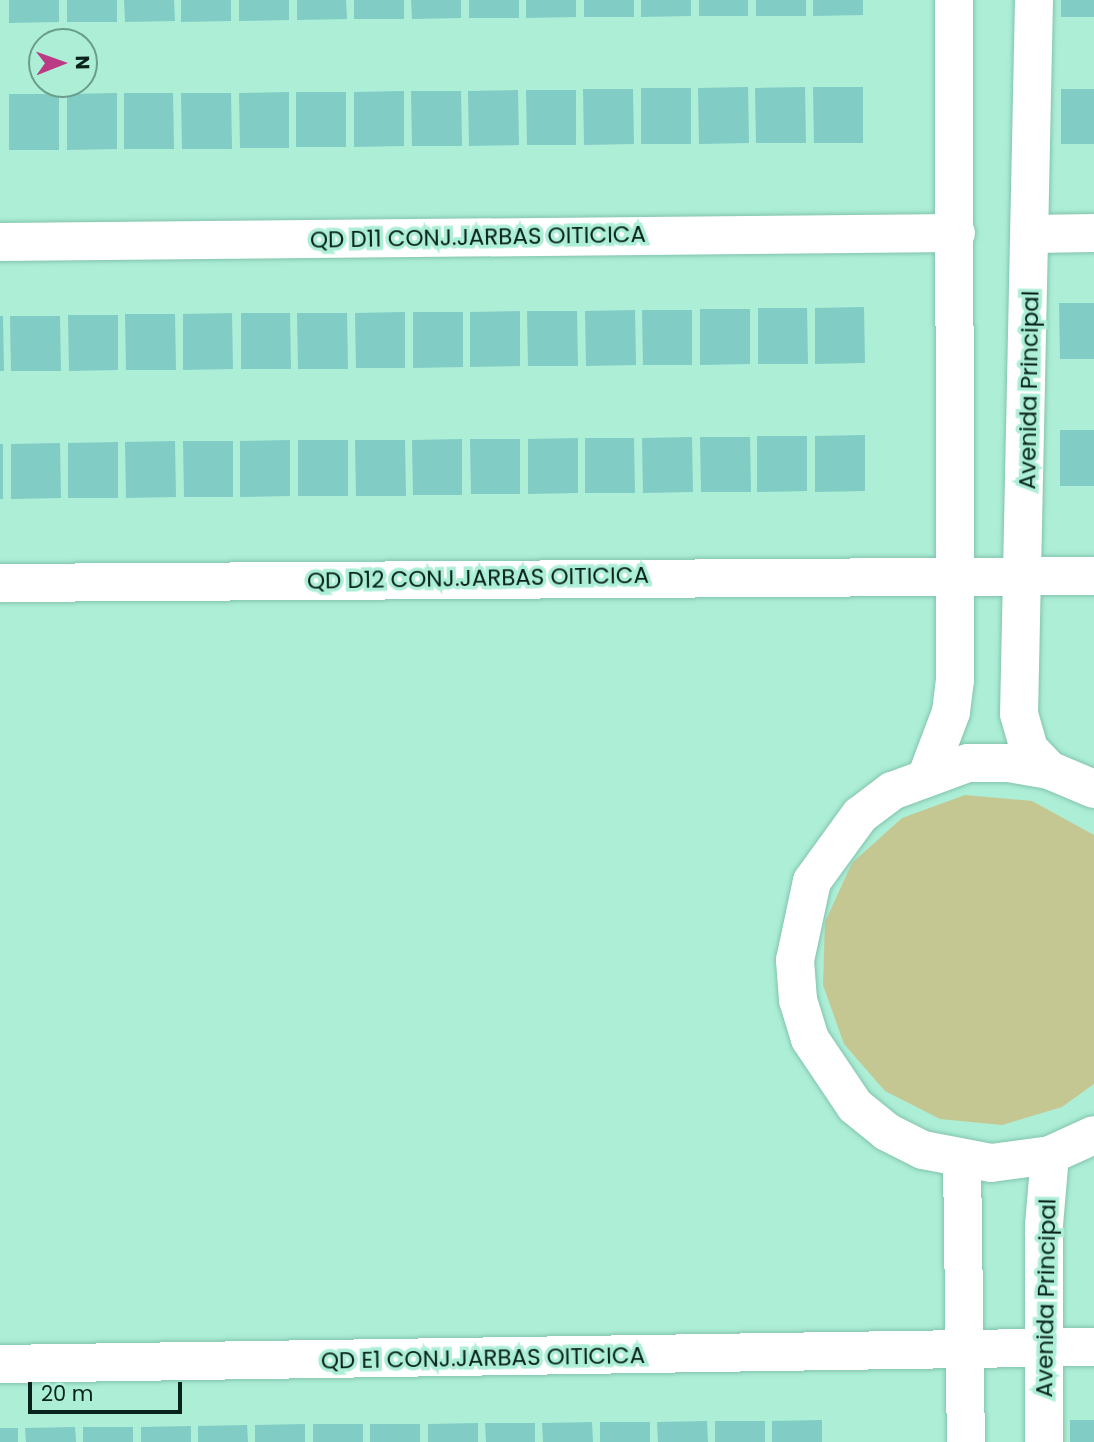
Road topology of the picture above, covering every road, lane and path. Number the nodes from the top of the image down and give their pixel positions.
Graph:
1 (954, 0) edge
2 (1034, 0) edge
3 (956, 233) junction
4 (1094, 233) edge
5 (1032, 234) junction
6 (0, 242) edge
7 (955, 573) junction
8 (1026, 576) junction
9 (1094, 576) edge
10 (0, 583) edge
11 (1049, 769) junction
12 (928, 773) junction
13 (1094, 789) edge
14 (1094, 1135) edge
15 (1050, 1155) junction
16 (962, 1161) junction
17 (1094, 1347) edge
18 (1044, 1348) junction
19 (967, 1352) junction
20 (0, 1364) edge
21 (967, 1442) edge
22 (1044, 1442) edge

1 - 3 street
2 - 5 street, Avenida Principal
3 - 6 street, QD D11 CONJ.JARBAS OITICICA
3 - 7 street
4 - 5 street
5 - 8 street, Avenida Principal
7 - 8 street, QD D12 CONJ.JARBAS OITICICA
7 - 10 street, QD D12 CONJ.JARBAS OITICICA
7 - 12 street
8 - 9 street, QD D12 CONJ.JARBAS OITICICA
8 - 11 street, Avenida Principal
11 - 12 street
11 - 13 street
12 - 16 street
14 - 15 street
15 - 16 street
15 - 18 street, Avenida Principal
16 - 19 street
17 - 18 street, QD E1 CONJ.JARBAS OITICICA
18 - 19 street, QD E1 CONJ.JARBAS OITICICA
18 - 22 street, Avenida Principal
19 - 20 street, QD E1 CONJ.JARBAS OITICICA
19 - 21 street

